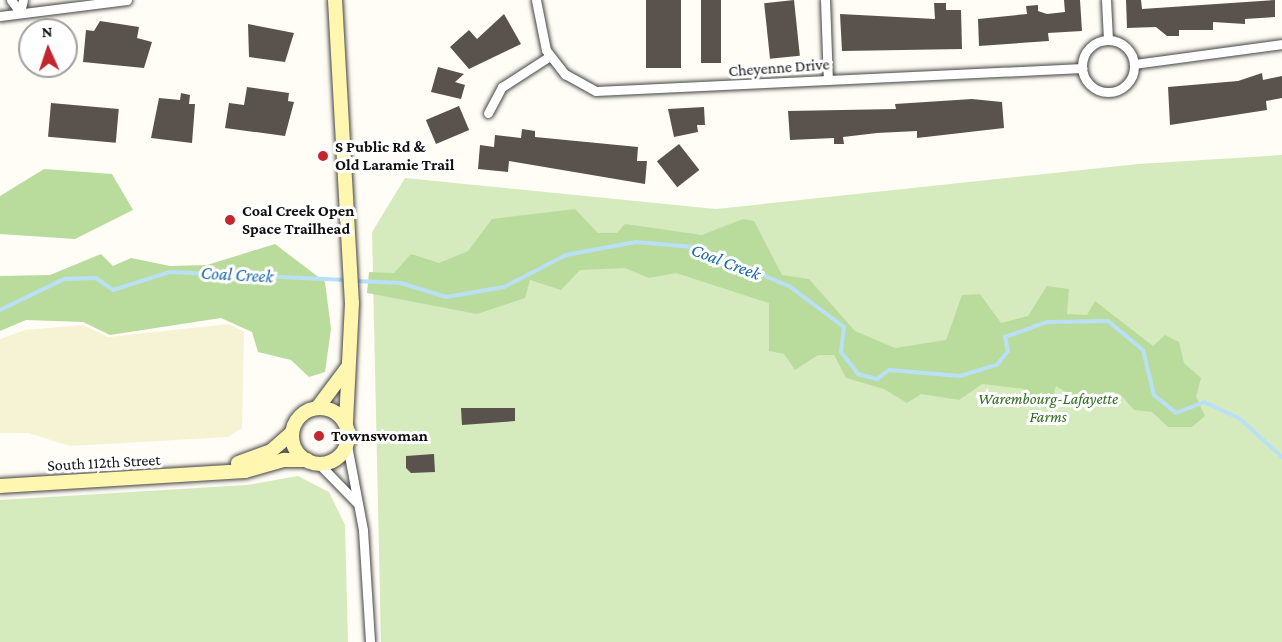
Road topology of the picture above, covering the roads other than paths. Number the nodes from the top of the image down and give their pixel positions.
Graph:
1 (11, 0) edge
2 (23, 0) edge
3 (127, 0) edge
4 (334, 0) edge
5 (536, 0) edge
6 (825, 0) edge
7 (1106, 0) edge
8 (0, 2) edge
9 (20, 12) junction
10 (0, 15) edge
11 (1108, 40) junction
12 (1282, 44) edge
13 (550, 56) junction
14 (1134, 64) junction
15 (1083, 68) junction
16 (828, 80) junction
17 (488, 113) dead end
18 (348, 367) junction
19 (318, 407) junction
20 (346, 423) junction
21 (292, 434) junction
22 (347, 445) junction
23 (313, 462) junction
24 (211, 473) junction
25 (0, 486) edge
26 (357, 503) junction
27 (370, 642) edge

1 - 8 street
1 - 9 street
2 - 9 street
3 - 9 street
4 - 18 street
5 - 13 street, Cheyenne Drive
6 - 16 street
7 - 11 street
9 - 10 street
11 - 14 street
11 - 15 street
12 - 14 street
13 - 16 street, Cheyenne Drive
13 - 17 street
14 - 15 street
15 - 16 street, Cheyenne Drive
18 - 19 street
18 - 20 street
19 - 20 street
19 - 21 street
20 - 22 street
21 - 23 street
21 - 24 street, South 112th Street
22 - 23 street
22 - 26 street
23 - 24 street, South 112th Street
23 - 26 street
24 - 25 street, South 112th Street
26 - 27 street

